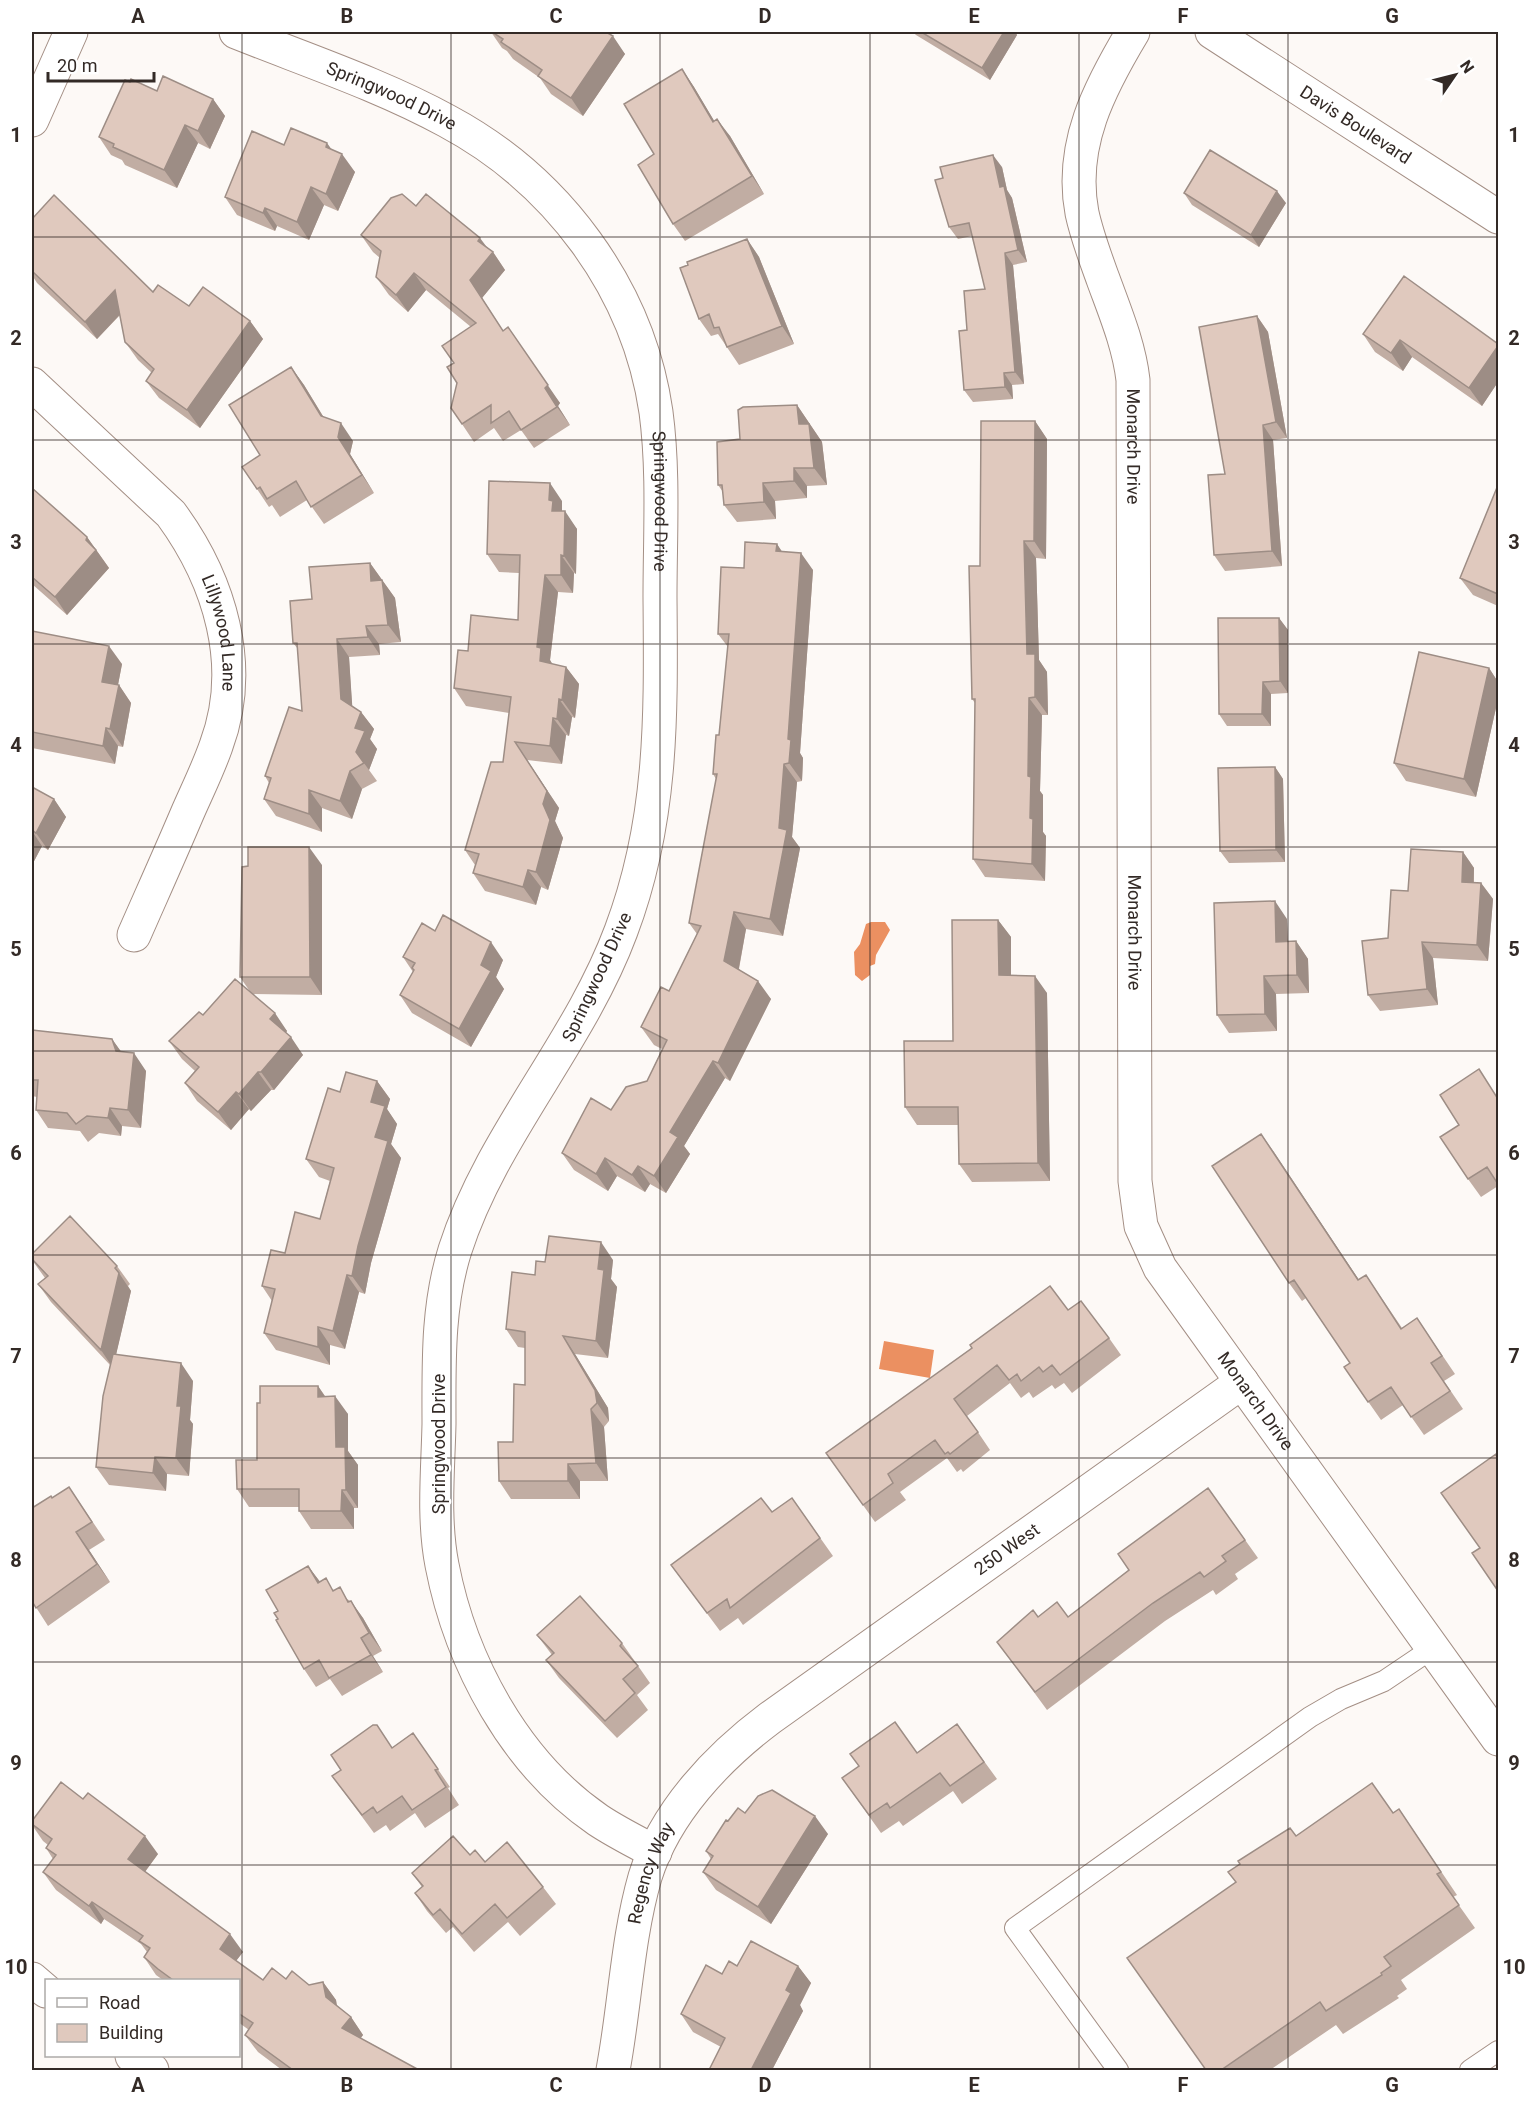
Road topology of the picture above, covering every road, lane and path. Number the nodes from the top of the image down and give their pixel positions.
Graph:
1 (71, 32) edge
2 (236, 32) edge
3 (1134, 32) edge
4 (1212, 32) edge
5 (32, 120) edge
6 (1498, 217) edge
7 (32, 384) edge
8 (134, 935) dead end
9 (1242, 1382) junction
10 (1433, 1648) junction
11 (770, 1718) joint
12 (1498, 1739) edge
13 (656, 1852) junction
14 (32, 1979) edge
15 (45, 1990) edge
16 (1498, 2051) edge
17 (135, 2057) edge
18 (152, 2070) edge
19 (613, 2070) edge
20 (1118, 2070) edge
21 (1470, 2070) edge

1 - 5 street
2 - 13 street, Springwood Drive
3 - 9 street, Monarch Drive
4 - 6 street, Davis Boulevard
7 - 8 street, Lillywood Lane
9 - 10 street, Monarch Drive
9 - 11 street, 250 West
10 - 12 street, Monarch Drive
10 - 20 lane
11 - 13 street, Regency Way
13 - 19 street, Regency Way
14 - 15 street
16 - 21 lane
17 - 18 street

